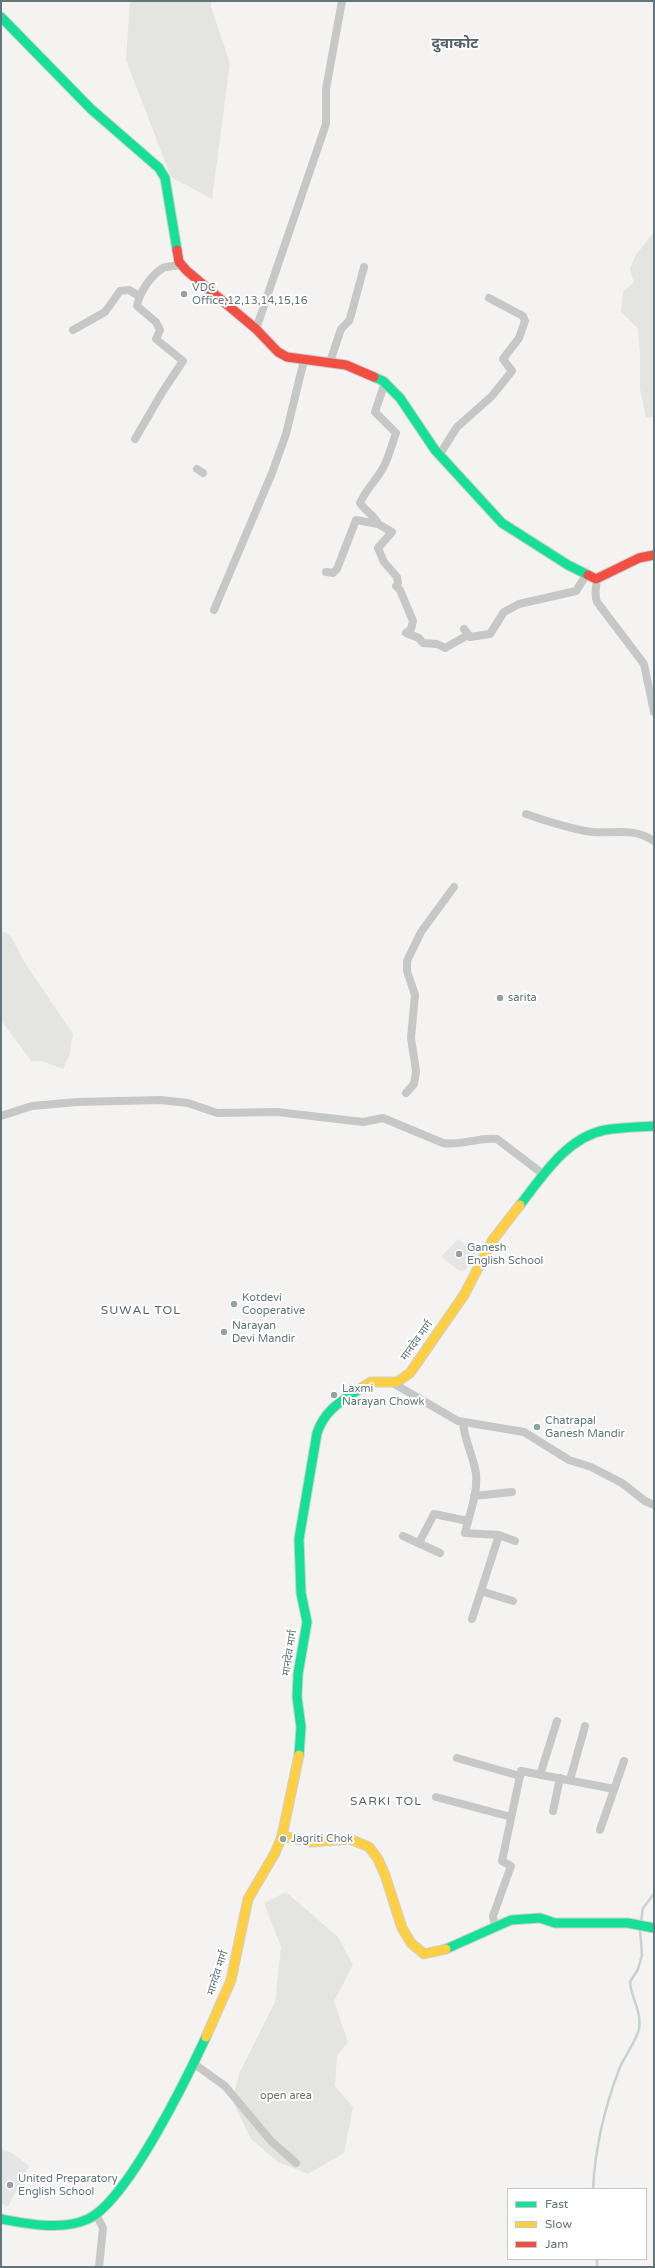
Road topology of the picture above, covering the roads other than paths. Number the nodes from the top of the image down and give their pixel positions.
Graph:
1 (342, 1) edge
2 (1, 17) edge
3 (182, 265) junction
4 (364, 267) dead end
5 (138, 296) junction
6 (489, 298) dead end
7 (256, 329) junction
8 (73, 330) dead end
9 (304, 360) junction
10 (330, 362) junction
11 (385, 382) junction
12 (135, 439) dead end
13 (440, 454) junction
14 (378, 524) junction
15 (654, 555) edge
16 (326, 572) dead end
17 (586, 574) junction
18 (596, 579) junction
19 (214, 610) dead end
20 (654, 712) edge
21 (526, 814) dead end
22 (654, 840) edge
23 (454, 887) dead end
24 (406, 1093) dead end
25 (1, 1116) edge
26 (654, 1126) edge
27 (543, 1174) junction
28 (391, 1381) junction
29 (463, 1422) junction
30 (512, 1492) dead end
31 (474, 1496) junction
32 (654, 1506) edge
33 (468, 1521) junction
34 (499, 1535) junction
35 (403, 1536) dead end
36 (515, 1541) dead end
37 (419, 1543) junction
38 (440, 1553) dead end
39 (481, 1591) junction
40 (513, 1602) dead end
41 (472, 1619) dead end
42 (557, 1721) dead end
43 (585, 1726) dead end
44 (457, 1758) dead end
45 (624, 1761) dead end
46 (540, 1775) junction
47 (520, 1776) junction
48 (560, 1778) junction
49 (570, 1780) junction
50 (614, 1789) junction
51 (436, 1797) dead end
52 (553, 1811) dead end
53 (511, 1817) junction
54 (600, 1830) dead end
55 (282, 1836) junction
56 (495, 1927) junction
57 (654, 1928) edge
58 (193, 2063) junction
59 (296, 2163) dead end
60 (96, 2214) junction
61 (1, 2219) edge
62 (100, 2267) edge

1 - 7 street
2 - 3 main road
3 - 5 street
3 - 7 main road
4 - 10 street
5 - 8 street
5 - 12 street
6 - 13 street
7 - 9 main road
9 - 10 main road
9 - 19 street
10 - 11 main road
11 - 13 main road
11 - 14 street
13 - 17 main road
14 - 16 street
14 - 17 street
15 - 18 main road
17 - 18 main road
18 - 20 street
21 - 22 street
23 - 24 street
25 - 27 street
26 - 27 main road, मानदेव मार्ग
27 - 28 main road, मानदेव मार्ग
28 - 29 street
28 - 55 main road, मानदेव मार्ग
29 - 31 street
29 - 32 street
30 - 31 street
31 - 33 street
33 - 34 street
33 - 37 street
34 - 36 street
34 - 39 street
35 - 37 street
37 - 38 street
39 - 40 street
39 - 41 street
42 - 46 street
43 - 49 street
44 - 47 street
45 - 50 street
46 - 47 street
46 - 48 street
47 - 53 street
48 - 49 street
48 - 52 street
49 - 50 street
50 - 54 street
51 - 53 street
53 - 56 street
55 - 56 main road
55 - 58 main road, मानदेव मार्ग
56 - 57 main road
58 - 59 street
58 - 60 main road, मानदेव मार्ग
60 - 61 main road, मानदेव मार्ग
60 - 62 street

